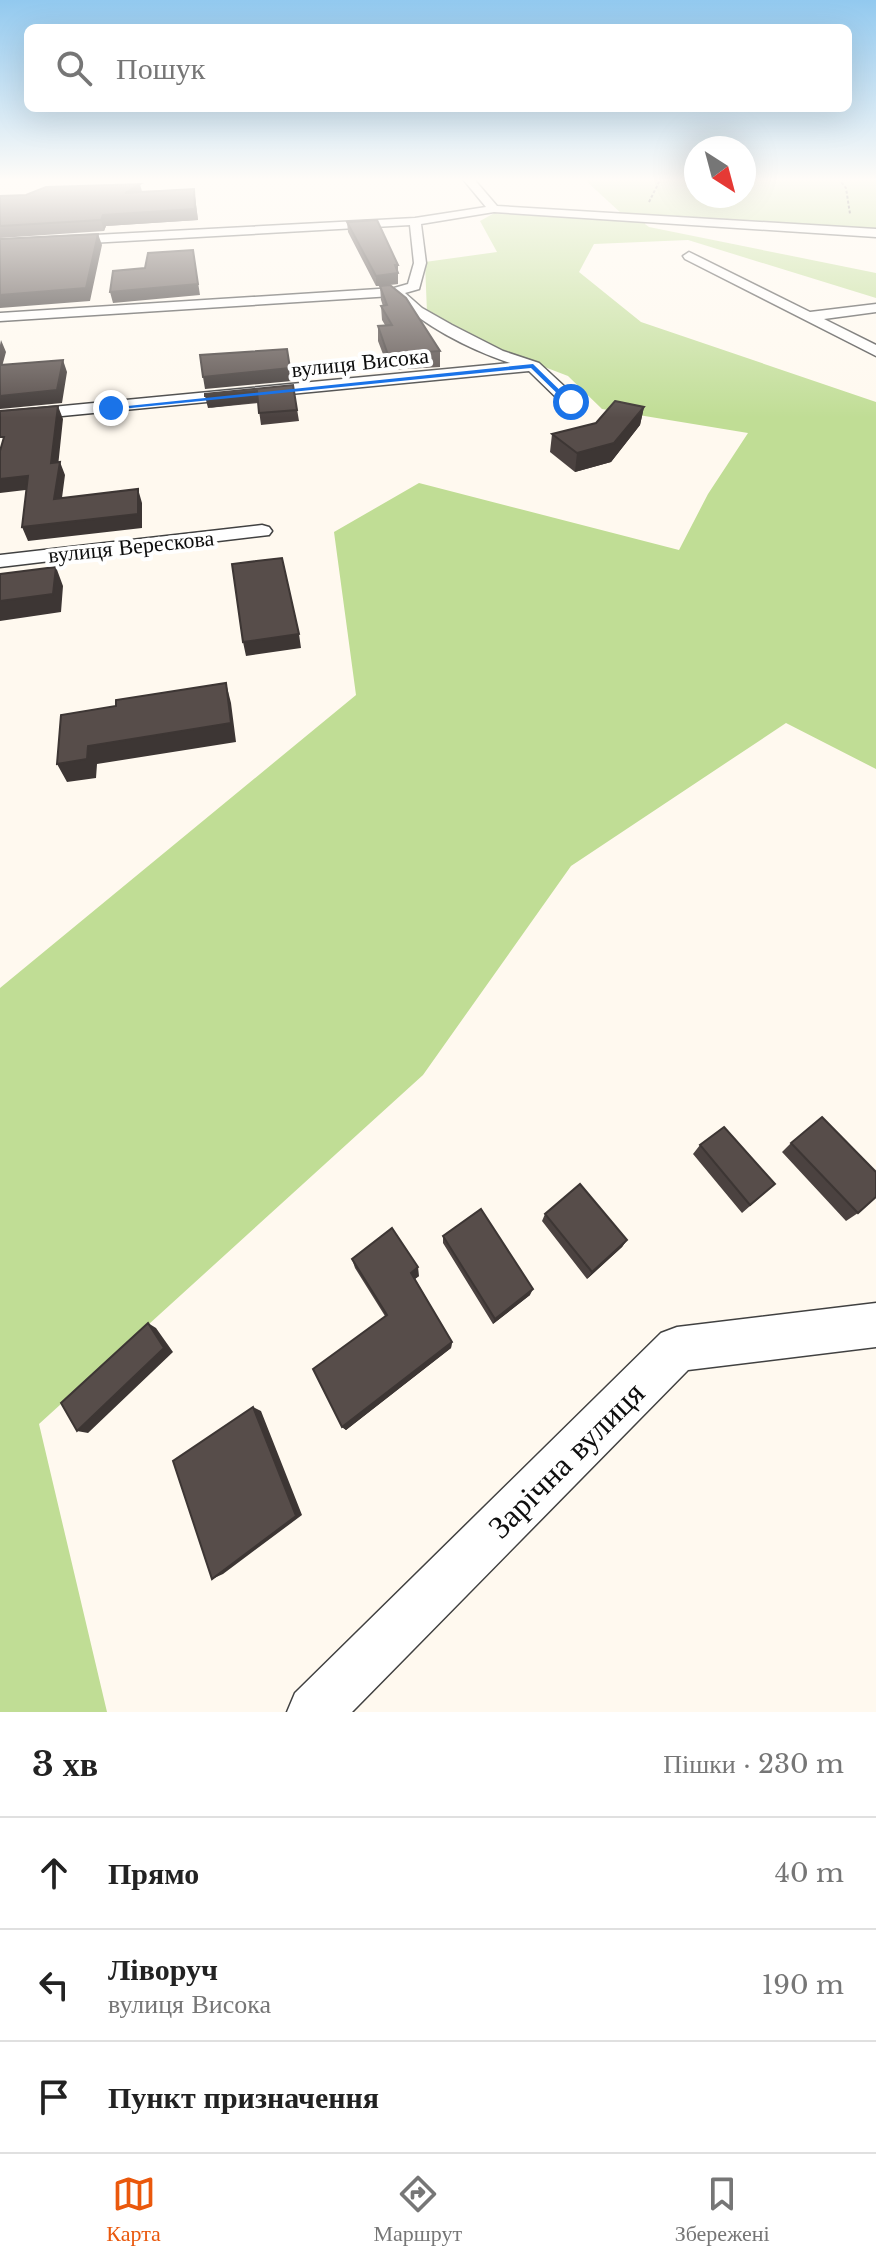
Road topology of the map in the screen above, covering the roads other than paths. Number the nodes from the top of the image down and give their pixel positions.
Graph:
1 (419, 258) edge
2 (693, 258) edge
3 (395, 292) junction
4 (876, 308) edge
5 (812, 316) junction
6 (0, 317) edge
7 (876, 351) edge
8 (533, 366) junction
9 (571, 402) dead end
10 (0, 417) edge
11 (262, 531) dead end
12 (0, 561) edge
13 (876, 1325) edge
14 (314, 1712) edge

1 - 3 street
2 - 5 street
3 - 6 street
3 - 8 street
4 - 5 street
5 - 7 street
8 - 9 street
8 - 10 street, вулиця Висока
11 - 12 street, вулиця Верескова
13 - 14 street, Зарічна вулиця

